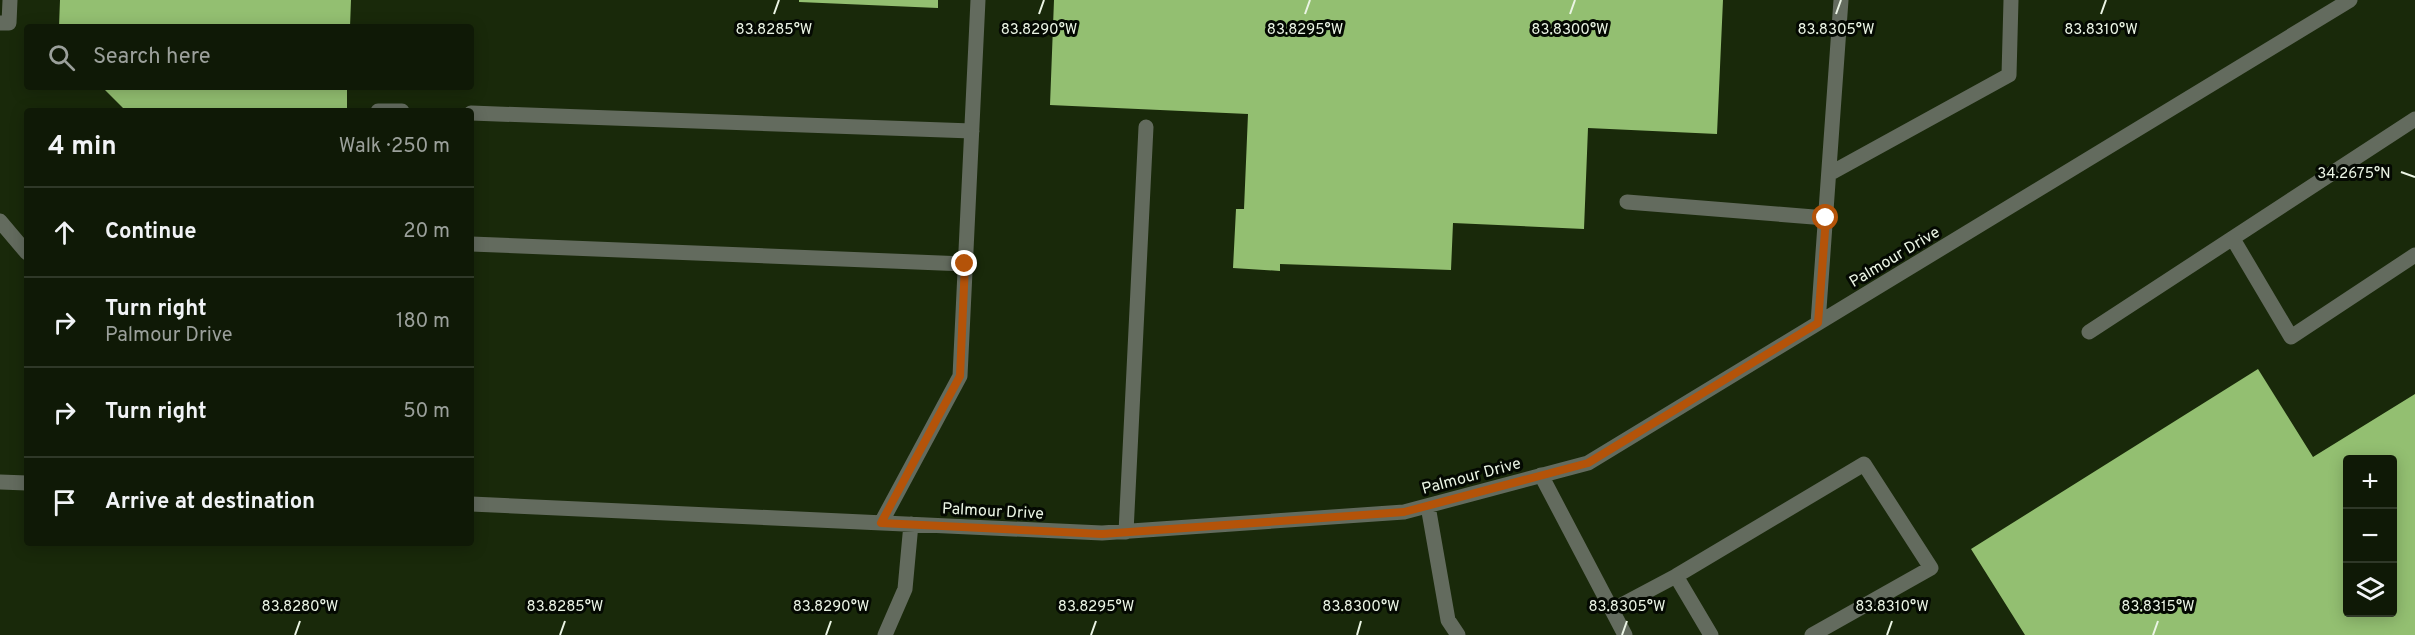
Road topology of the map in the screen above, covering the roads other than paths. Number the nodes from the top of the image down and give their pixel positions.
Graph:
1 (10, 0) edge
2 (978, 0) edge
3 (1841, 0) edge
4 (2011, 0) edge
5 (2350, 0) edge
6 (0, 23) edge
7 (474, 113) edge
8 (2415, 119) edge
9 (1146, 127) dead end
10 (972, 131) junction
11 (1829, 174) junction
12 (1627, 201) dead end
13 (1826, 218) junction
14 (0, 221) edge
15 (2233, 239) junction
16 (474, 244) edge
17 (24, 249) edge
18 (2415, 255) edge
19 (965, 264) junction
20 (1818, 323) junction
21 (2089, 332) dead end
22 (1540, 475) junction
23 (0, 482) edge
24 (24, 483) edge
25 (474, 504) edge
26 (1428, 506) junction
27 (881, 523) junction
28 (910, 524) junction
29 (1126, 532) junction
30 (1676, 576) junction
31 (1612, 610) junction
32 (885, 635) edge
33 (1458, 635) edge
34 (1625, 635) edge
35 (1711, 635) edge
36 (1812, 635) edge

1 - 6 street
2 - 10 street
3 - 11 street
4 - 11 street
5 - 20 street, Palmour Drive
7 - 10 street
8 - 15 street
9 - 29 street
10 - 19 street
11 - 13 street
12 - 13 street
13 - 20 street
14 - 17 street
15 - 18 street
15 - 21 street
16 - 19 street
19 - 27 street
20 - 22 street, Palmour Drive
22 - 26 street, Palmour Drive
22 - 31 street
23 - 24 street
25 - 27 street, Palmour Drive
26 - 29 street, Palmour Drive
26 - 33 street
27 - 28 street, Palmour Drive
28 - 29 street, Palmour Drive
28 - 32 street
30 - 31 street
30 - 35 street
30 - 36 street
31 - 34 street

